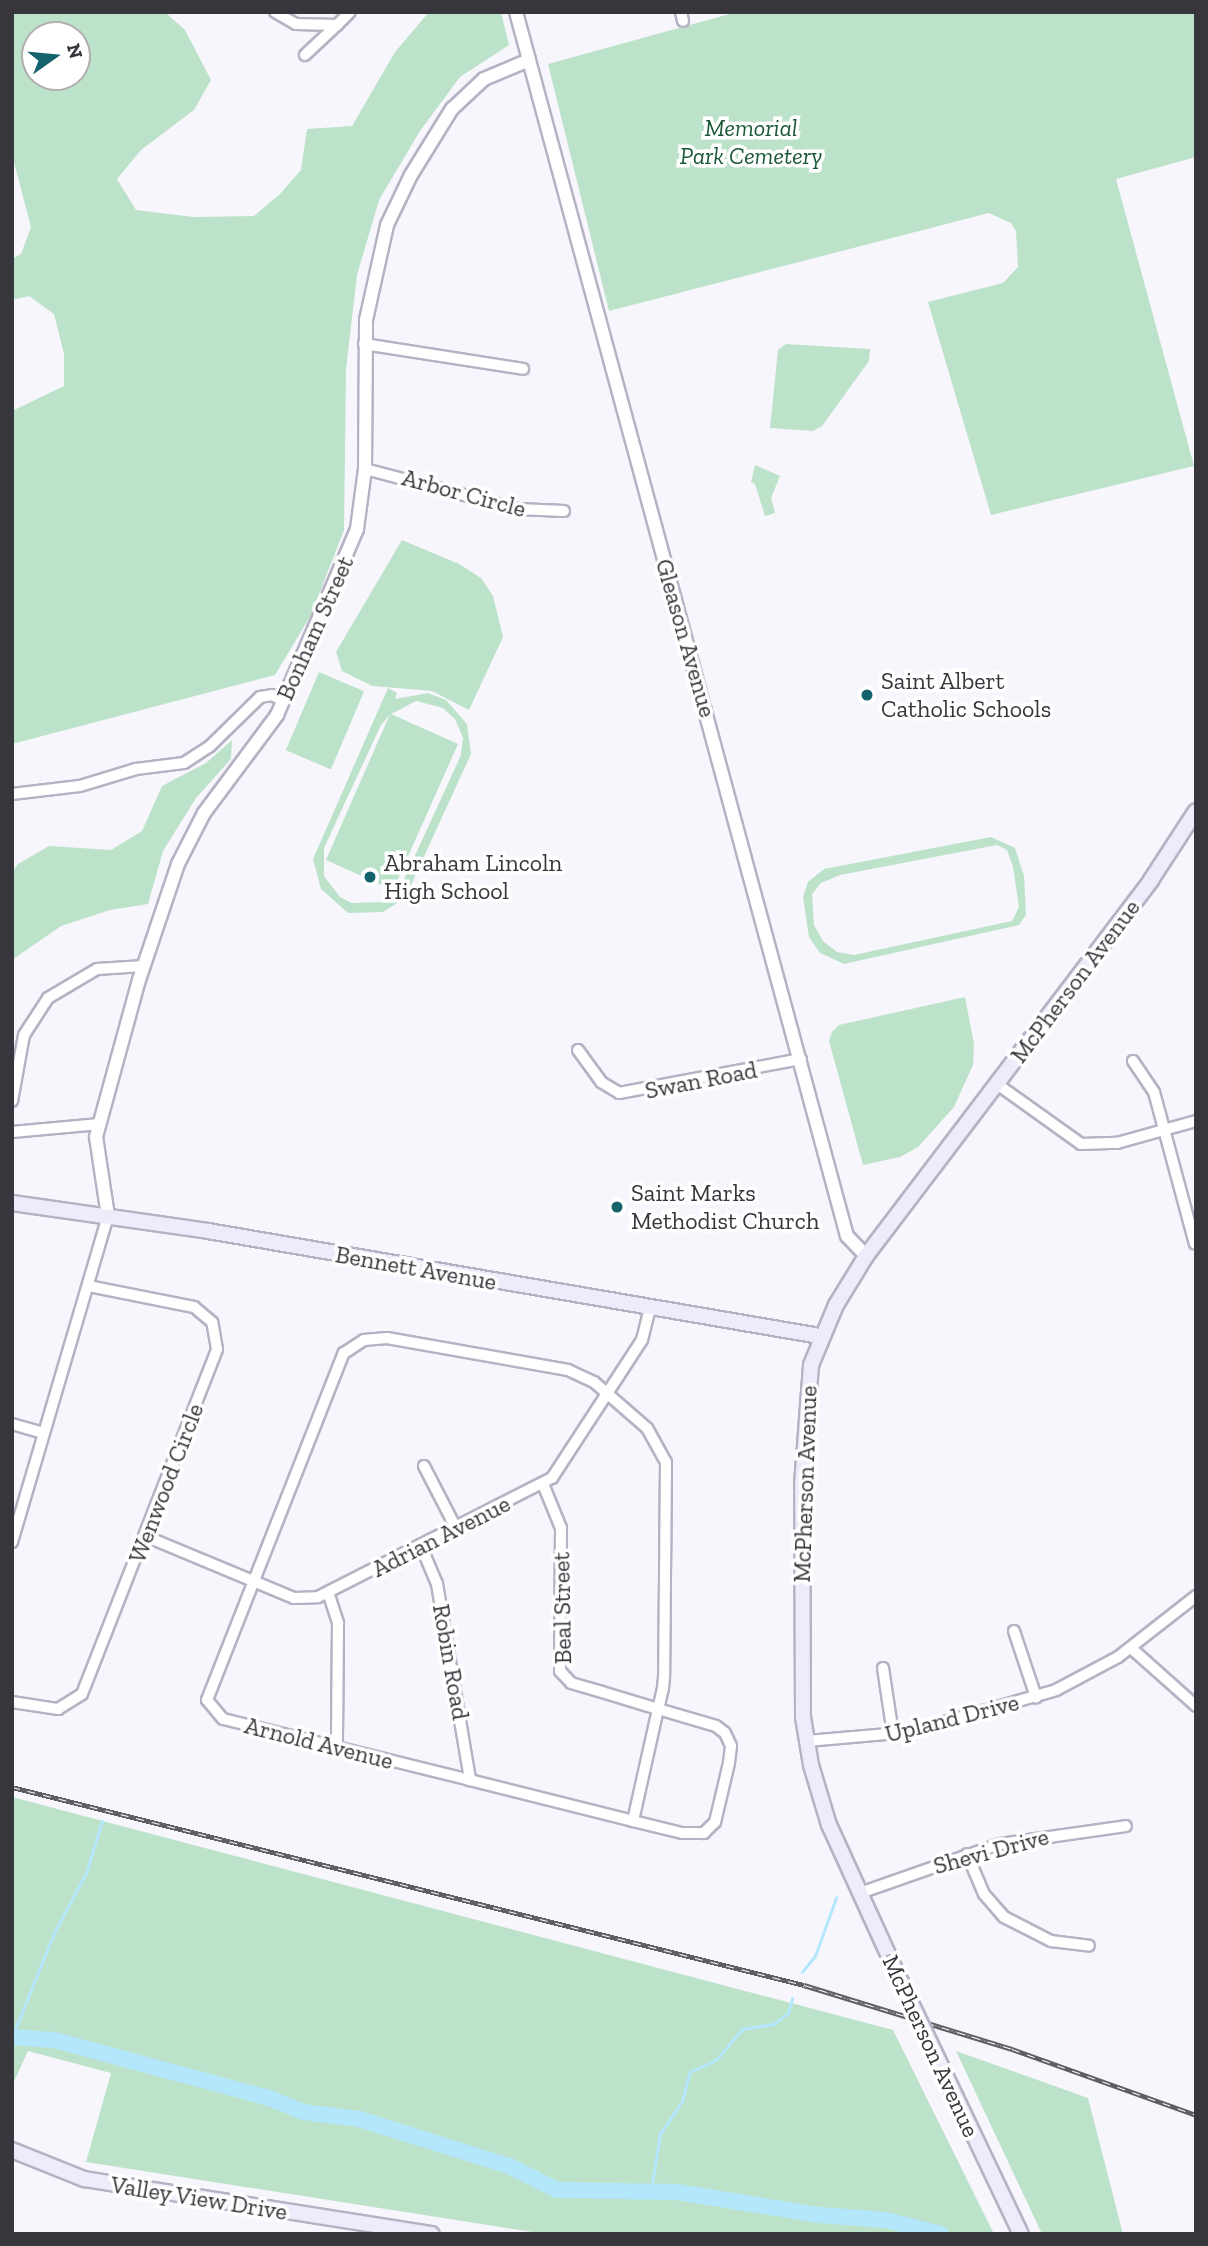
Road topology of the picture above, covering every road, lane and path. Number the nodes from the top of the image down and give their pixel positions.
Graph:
1 (275, 12) edge
2 (351, 12) edge
3 (516, 12) edge
4 (337, 25) junction
5 (304, 55) dead end
6 (529, 60) junction
7 (364, 344) junction
8 (523, 369) dead end
9 (365, 468) junction
10 (564, 511) dead end
11 (284, 701) junction
12 (12, 794) edge
13 (1196, 811) edge
14 (144, 965) junction
15 (578, 1050) dead end
16 (801, 1059) junction
17 (1133, 1061) dead end
18 (997, 1084) junction
19 (12, 1101) edge
20 (1196, 1121) edge
21 (100, 1124) junction
22 (1164, 1130) junction
23 (12, 1132) edge
24 (12, 1203) edge
25 (108, 1216) junction
26 (1195, 1244) edge
27 (866, 1256) junction
28 (89, 1286) junction
29 (650, 1308) junction
30 (820, 1336) junction
31 (608, 1394) junction
32 (12, 1424) edge
33 (44, 1433) junction
34 (424, 1466) dead end
35 (543, 1484) junction
36 (456, 1528) junction
37 (145, 1536) junction
38 (12, 1542) edge
39 (421, 1546) junction
40 (251, 1581) junction
41 (328, 1592) junction
42 (1196, 1596) edge
43 (1014, 1631) dead end
44 (1131, 1648) junction
45 (883, 1668) dead end
46 (1036, 1697) junction
47 (12, 1702) edge
48 (1196, 1706) edge
49 (658, 1709) junction
50 (893, 1734) junction
51 (807, 1741) junction
52 (337, 1747) junction
53 (470, 1780) junction
54 (633, 1821) junction
55 (1126, 1826) dead end
56 (967, 1854) junction
57 (860, 1893) junction
58 (1089, 1946) dead end
59 (12, 2150) edge
60 (1018, 2228) edge
61 (432, 2234) edge

1 - 4 street
2 - 4 street
3 - 6 street, Gleason Avenue
4 - 5 street
6 - 7 street, Bonham Street
6 - 16 street, Gleason Avenue
7 - 8 street
7 - 9 street, Bonham Street
9 - 10 street, Arbor Circle
9 - 11 street, Bonham Street
11 - 12 street
11 - 14 street, Bonham Street
13 - 18 main road, McPherson Avenue
14 - 19 street
14 - 21 street, Bonham Street
15 - 16 street, Swan Road
16 - 27 street, Gleason Avenue
17 - 22 street
18 - 22 street
18 - 27 main road, McPherson Avenue
20 - 22 street
21 - 23 street
21 - 25 street, Bonham Street
22 - 26 street
24 - 25 main road, Bennett Avenue
25 - 28 street
25 - 29 main road, Bennett Avenue
27 - 30 main road, McPherson Avenue
28 - 33 street
28 - 37 street, Wenwood Circle
29 - 30 main road, Bennett Avenue
29 - 31 street, Adrian Avenue
30 - 51 main road, McPherson Avenue
31 - 35 street, Adrian Avenue
31 - 40 street, Arnold Avenue
31 - 49 street, Arnold Avenue
32 - 33 street
33 - 38 street
34 - 36 street
35 - 36 street, Adrian Avenue
35 - 49 street, Beal Street
36 - 39 street, Adrian Avenue
37 - 40 street, Adrian Avenue
37 - 47 street, Wenwood Circle
39 - 41 street, Adrian Avenue
39 - 53 street, Robin Road
40 - 41 street, Adrian Avenue
40 - 52 street, Arnold Avenue
41 - 52 street
42 - 44 street, Upland Drive
43 - 46 street
44 - 46 street, Upland Drive
44 - 48 street
45 - 50 street
46 - 50 street, Upland Drive
49 - 54 street, Arnold Avenue
49 - 54 street, Beal Street
50 - 51 street, Upland Drive
51 - 57 main road, McPherson Avenue
52 - 53 street, Arnold Avenue
53 - 54 street, Arnold Avenue
55 - 56 street, Shevi Drive
56 - 57 street, Shevi Drive
56 - 58 street
57 - 60 main road, McPherson Avenue, bridge
59 - 61 main road, Valley View Drive

